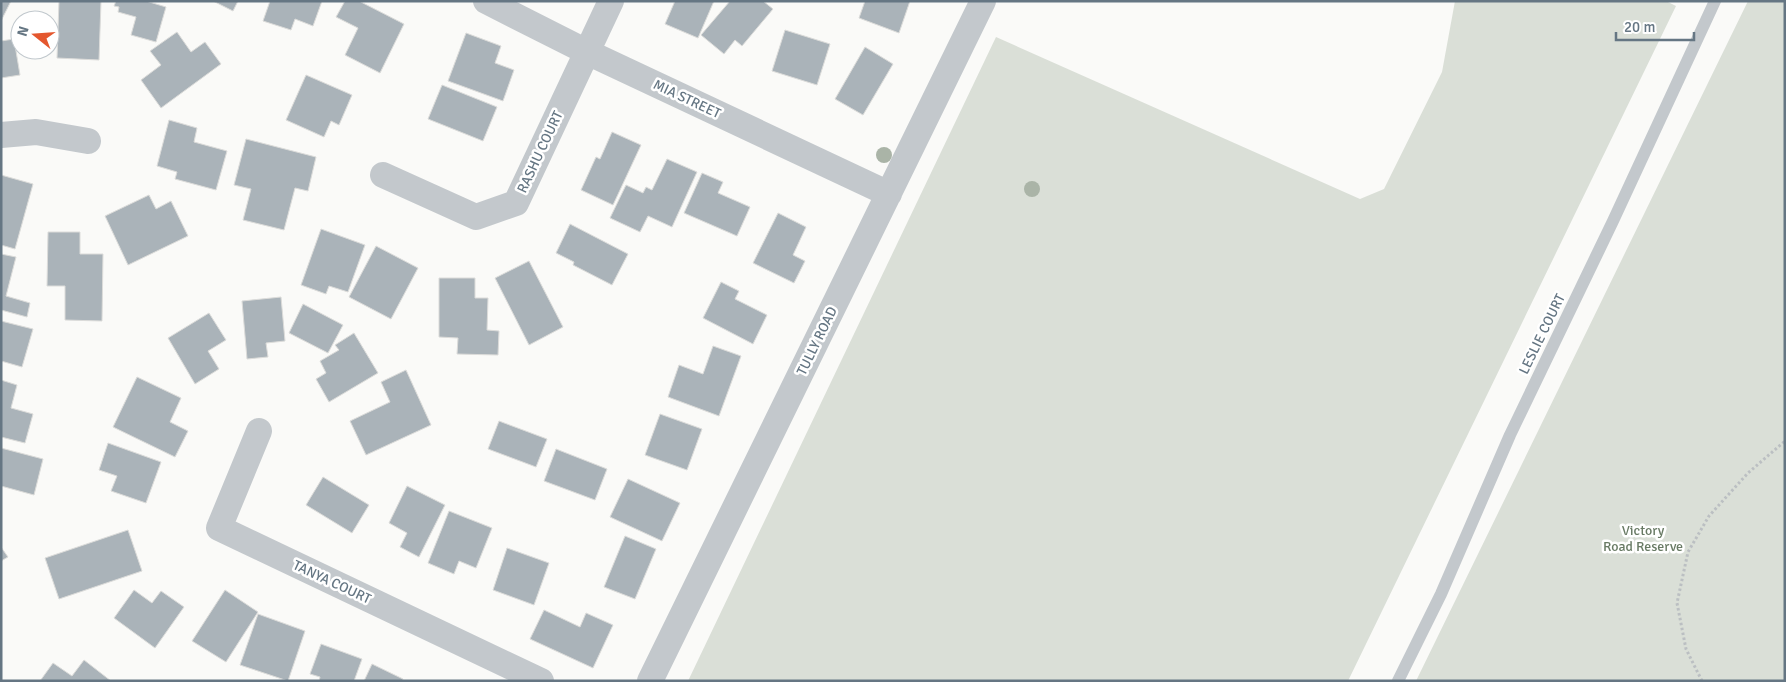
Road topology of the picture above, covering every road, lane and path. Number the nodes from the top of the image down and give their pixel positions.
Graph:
1 (486, 1) edge
2 (611, 1) edge
3 (983, 1) edge
4 (1715, 1) edge
5 (587, 52) junction
6 (1, 135) edge
7 (88, 141) dead end
8 (383, 175) dead end
9 (889, 194) junction
10 (259, 431) dead end
11 (1785, 441) edge
12 (541, 681) edge
13 (650, 681) edge
14 (1398, 681) edge
15 (1702, 681) edge

1 - 5 street, MIA STREET
2 - 5 street, RASHU COURT
3 - 9 street, TULLY ROAD
4 - 14 lane, LESLIE COURT
5 - 8 street, RASHU COURT
5 - 9 street, MIA STREET
6 - 7 street
9 - 13 street, TULLY ROAD
10 - 12 street, TANYA COURT
11 - 15 path

